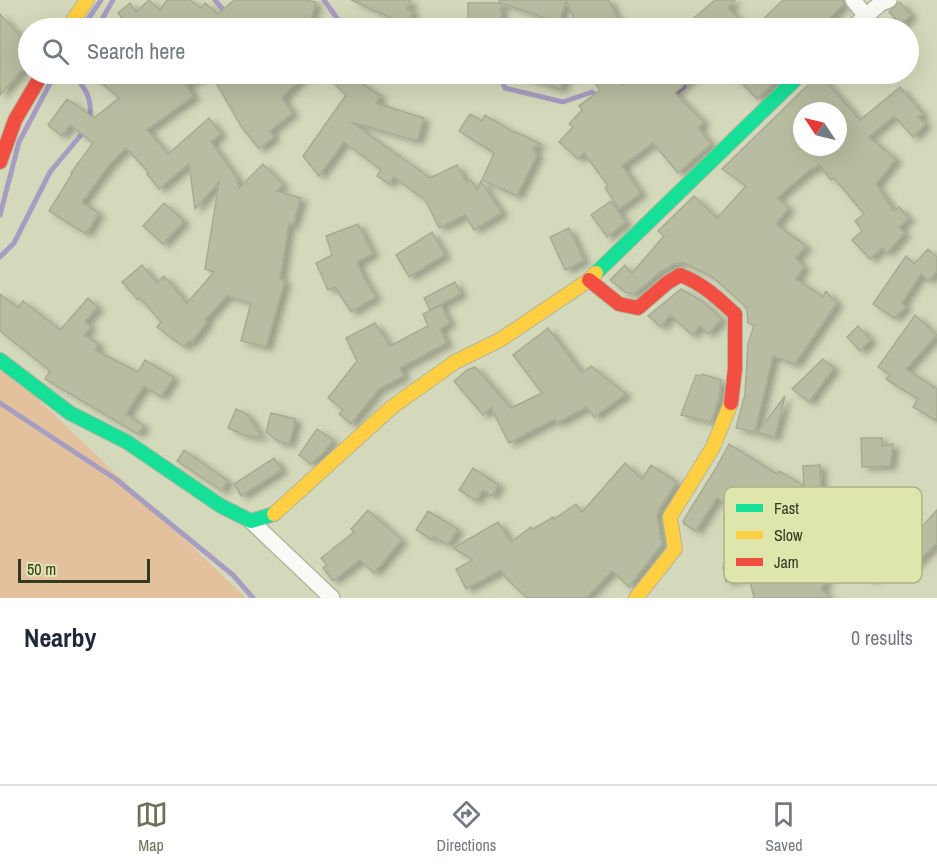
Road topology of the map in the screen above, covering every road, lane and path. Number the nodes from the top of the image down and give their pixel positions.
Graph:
1 (87, 0) edge
2 (853, 0) edge
3 (889, 0) edge
4 (866, 16) junction
5 (75, 18) edge
6 (864, 18) edge
7 (36, 84) edge
8 (791, 84) edge
9 (0, 162) edge
10 (589, 280) junction
11 (0, 360) edge
12 (251, 521) junction
13 (332, 598) edge
14 (636, 598) edge

1 - 5 street
2 - 4 street
3 - 4 street
4 - 6 street
7 - 9 street
8 - 10 street
10 - 12 street
10 - 14 street
11 - 12 street
12 - 13 street

